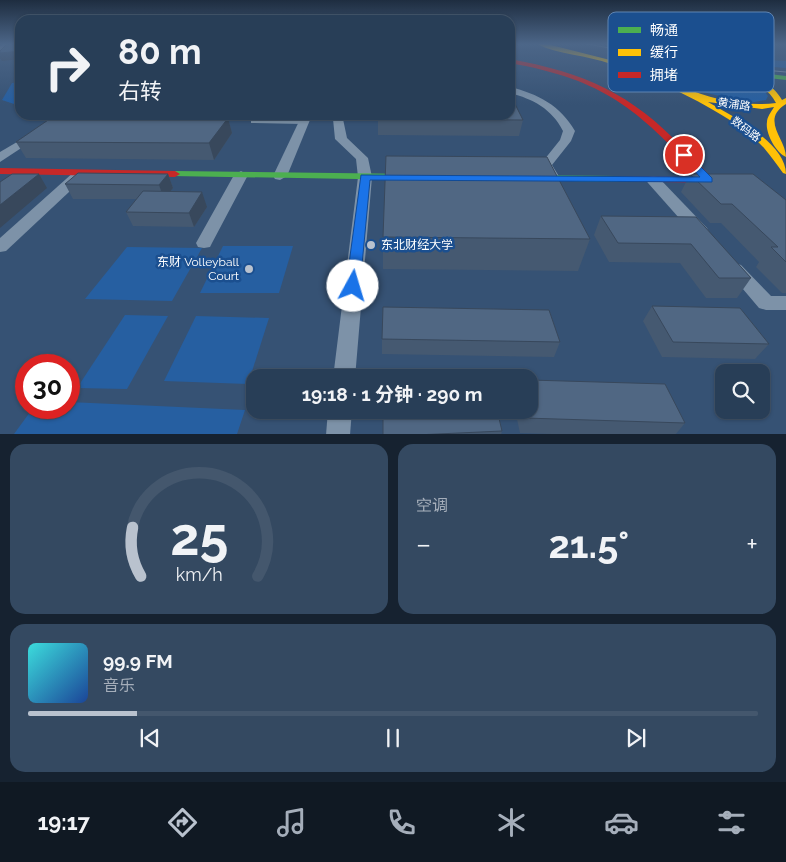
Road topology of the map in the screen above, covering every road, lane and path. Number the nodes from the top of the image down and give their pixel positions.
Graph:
1 (524, 64) edge
2 (608, 91) edge
3 (515, 92) edge
4 (609, 92) edge
5 (685, 92) joint
6 (773, 92) edge
7 (783, 102) edge
8 (731, 118) junction
9 (280, 120) edge
10 (304, 120) edge
11 (338, 120) edge
12 (254, 122) dead end
13 (771, 122) junction
14 (41, 130) edge
15 (786, 154) edge
16 (0, 158) edge
17 (786, 170) edge
18 (0, 171) edge
19 (82, 172) junction
20 (241, 175) junction
21 (280, 176) junction
22 (365, 177) junction
23 (424, 177) edge
24 (514, 178) edge
25 (553, 178) junction
26 (654, 180) junction
27 (204, 243) dead end
28 (713, 245) edge
29 (0, 247) edge
30 (726, 259) edge
31 (786, 303) edge
32 (345, 369) edge
33 (339, 419) edge
34 (338, 434) edge

1 - 2 main road
3 - 25 street
4 - 26 main road
5 - 7 main road, 黄浦路
5 - 8 main road, 数码路
6 - 7 main road
7 - 13 main road, 数码路
8 - 13 main road
8 - 17 main road, 数码路
9 - 12 lane
10 - 21 street
11 - 22 street
13 - 15 main road, 数码路
14 - 16 street
18 - 19 main road
19 - 20 main road
19 - 29 street
20 - 21 main road
20 - 27 street
21 - 22 main road
22 - 23 main road
22 - 32 street
24 - 25 main road
25 - 26 main road
26 - 28 street
30 - 31 street
33 - 34 street

